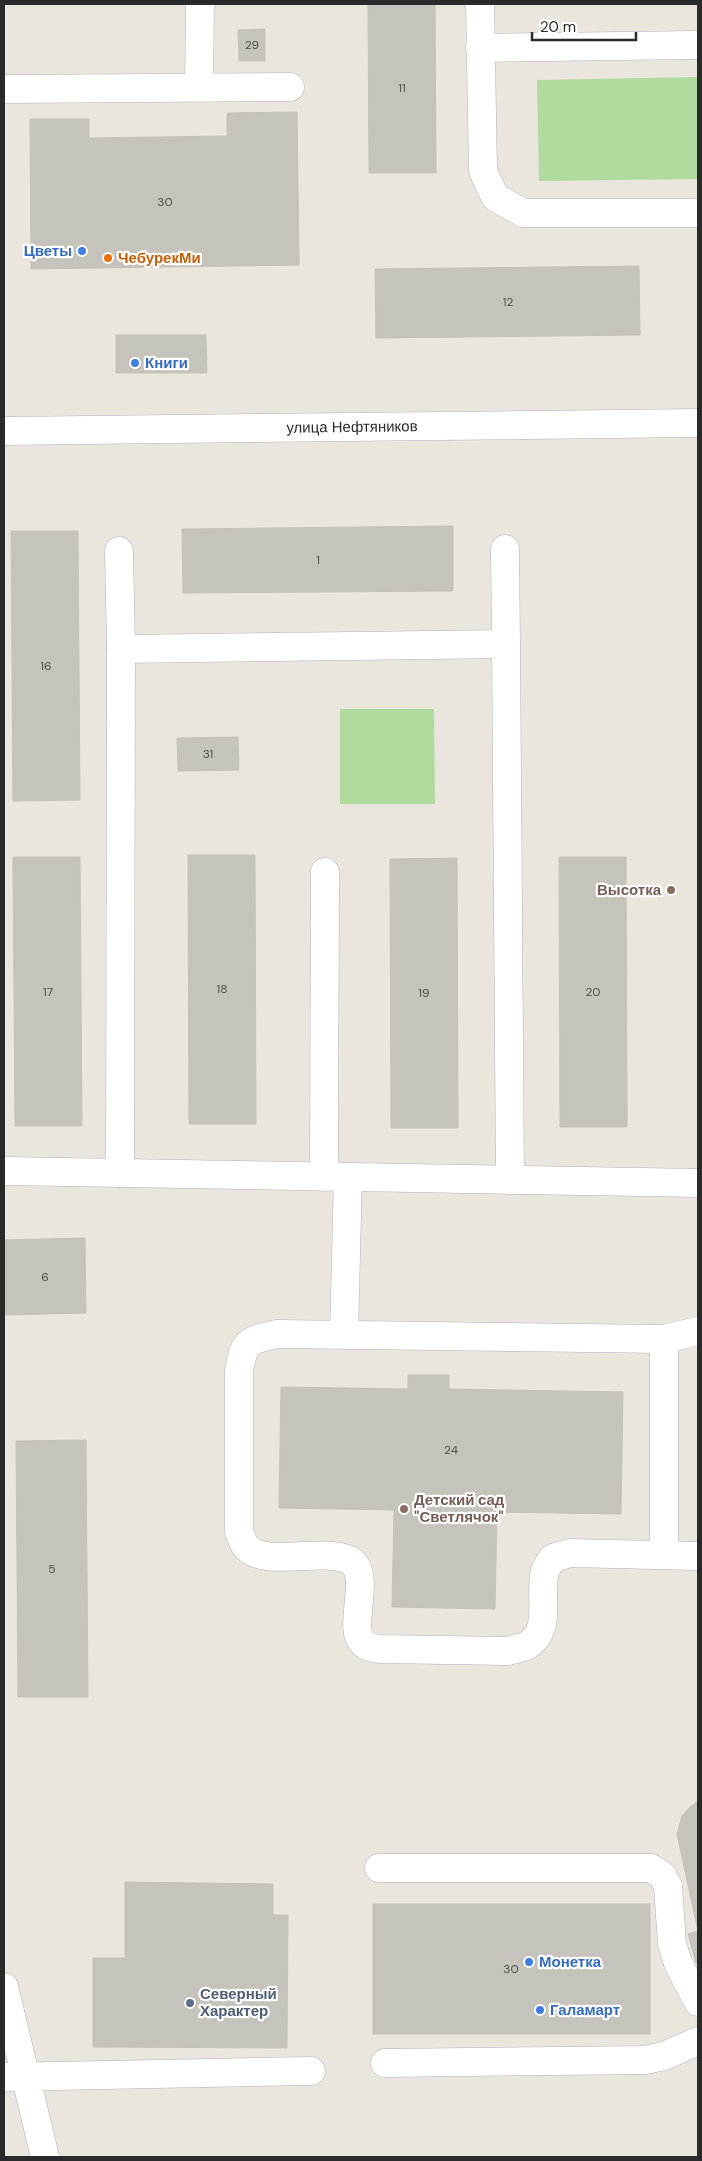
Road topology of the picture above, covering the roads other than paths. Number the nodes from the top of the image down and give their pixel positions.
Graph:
1 (200, 4) edge
2 (480, 4) edge
3 (698, 45) edge
4 (480, 48) junction
5 (199, 86) junction
6 (290, 87) dead end
7 (4, 89) edge
8 (698, 213) edge
9 (698, 423) edge
10 (4, 431) edge
11 (505, 548) dead end
12 (119, 551) dead end
13 (506, 644) junction
14 (121, 649) junction
15 (326, 872) dead end
16 (4, 1171) edge
17 (120, 1173) junction
18 (336, 1177) junction
19 (510, 1180) junction
20 (698, 1183) edge
21 (698, 1331) edge
22 (344, 1334) junction
23 (664, 1339) junction
24 (664, 1555) junction
25 (698, 1556) edge
26 (379, 1868) dead end
27 (4, 1987) edge
28 (698, 2002) edge
29 (698, 2041) edge
30 (385, 2063) dead end
31 (311, 2071) dead end
32 (14, 2076) edge
33 (45, 2157) edge

1 - 5 street
2 - 4 street
3 - 4 street
4 - 8 street
5 - 6 street
5 - 7 street
9 - 10 street, улица Нефтяников
11 - 13 street
12 - 14 street
13 - 14 street
13 - 19 street
14 - 17 street
15 - 18 street
16 - 17 street
17 - 18 street
18 - 19 street
18 - 22 street
19 - 20 street
21 - 23 street
22 - 23 street
22 - 24 street
23 - 24 street
24 - 25 street
26 - 28 street
27 - 32 street
29 - 30 street
31 - 32 street
32 - 33 street

